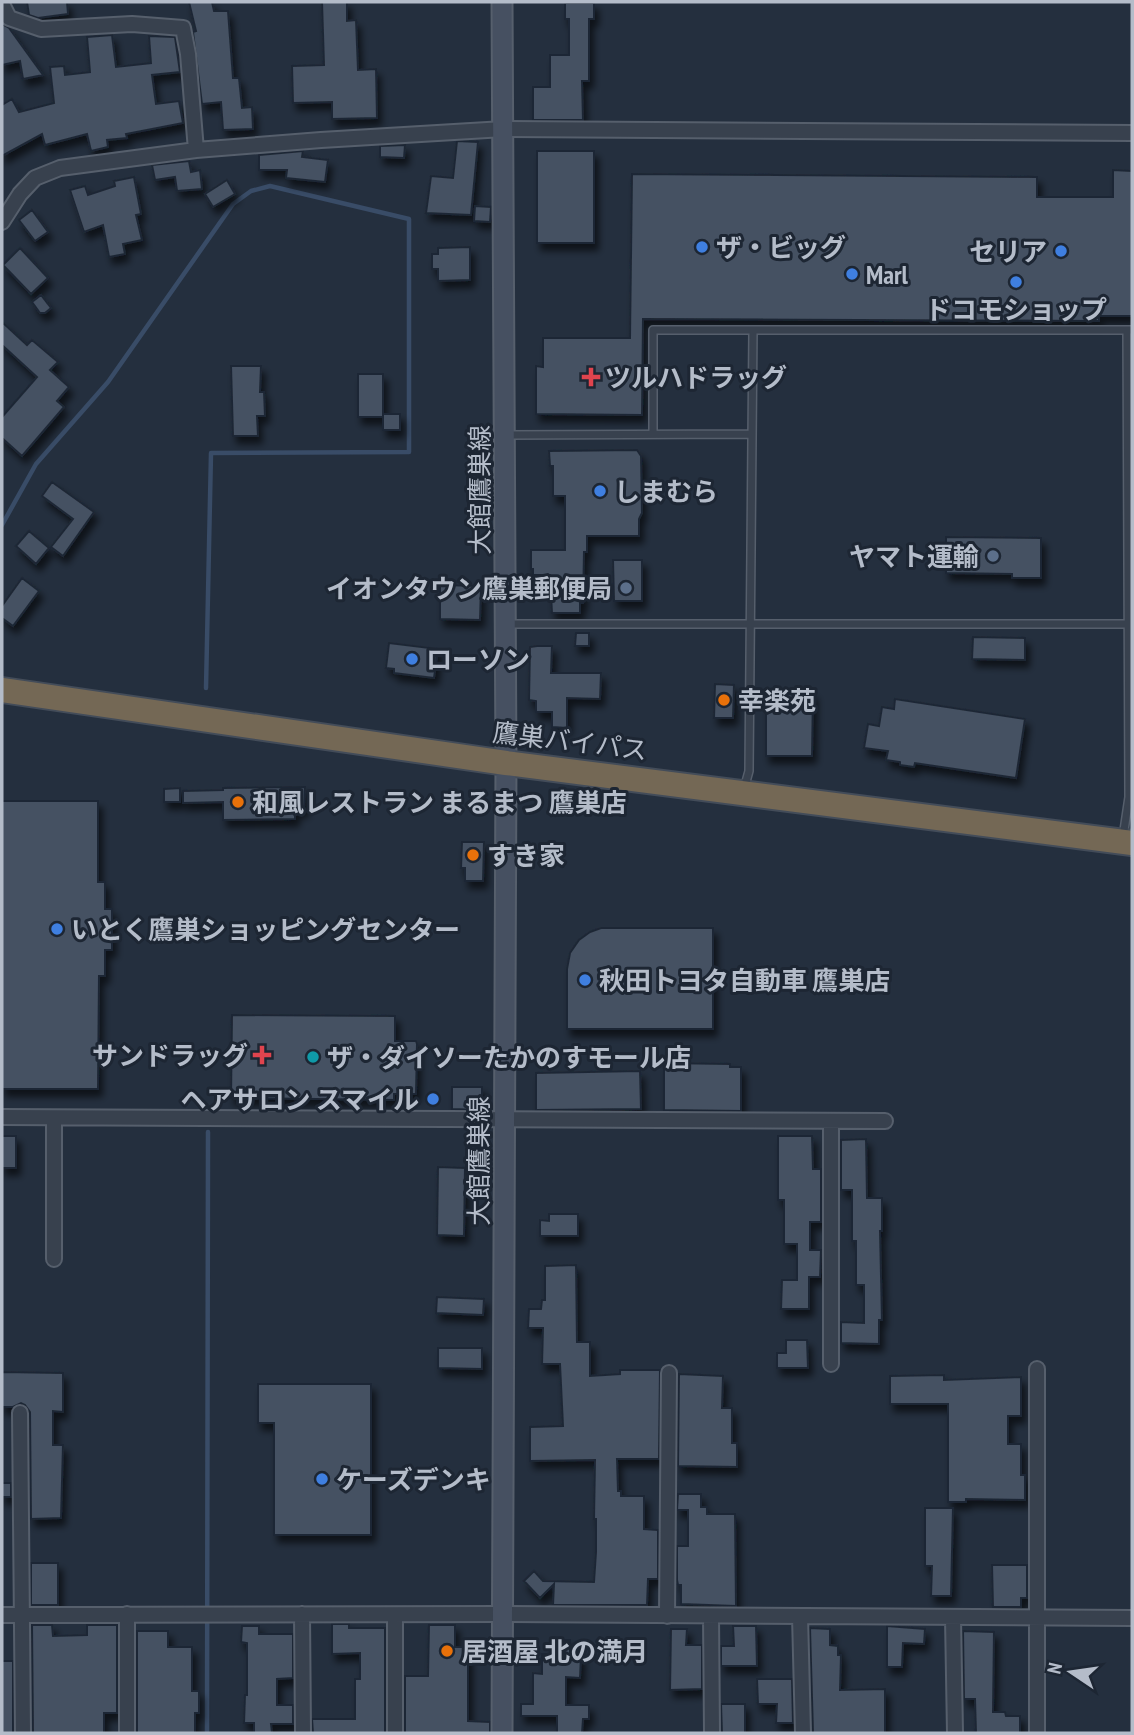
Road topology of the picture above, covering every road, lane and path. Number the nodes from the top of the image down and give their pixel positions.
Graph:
1 (502, 2) edge
2 (2, 4) edge
3 (504, 129) junction
4 (1132, 133) edge
5 (196, 150) junction
6 (2, 222) edge
7 (753, 330) junction
8 (1130, 330) edge
9 (653, 434) junction
10 (752, 434) junction
11 (505, 435) junction
12 (505, 624) junction
13 (750, 624) junction
14 (1130, 624) edge
15 (2, 690) edge
16 (506, 763) junction
17 (743, 793) junction
18 (1127, 842) edge
19 (2, 1117) edge
20 (54, 1118) junction
21 (504, 1121) junction
22 (831, 1121) junction
23 (885, 1121) dead end
24 (54, 1259) dead end
25 (831, 1364) dead end
26 (1037, 1368) dead end
27 (668, 1373) dead end
28 (20, 1413) dead end
29 (127, 1614) junction
30 (302, 1614) junction
31 (504, 1614) junction
32 (2, 1615) edge
33 (20, 1615) junction
34 (395, 1615) junction
35 (667, 1616) junction
36 (711, 1616) junction
37 (800, 1616) junction
38 (953, 1618) junction
39 (1037, 1618) junction
40 (1132, 1618) edge
41 (23, 1733) edge
42 (127, 1733) edge
43 (303, 1733) edge
44 (395, 1733) edge
45 (502, 1733) edge
46 (712, 1733) edge
47 (803, 1733) edge
48 (954, 1733) edge
49 (1037, 1733) edge

1 - 3 main road, 大館鷹巣線
2 - 5 street
3 - 4 street
3 - 5 street
3 - 11 main road, 大館鷹巣線
5 - 6 street
7 - 8 lane
7 - 9 lane
7 - 10 lane
8 - 14 lane
9 - 10 lane
9 - 11 lane
10 - 13 lane
11 - 12 main road, 大館鷹巣線
12 - 13 lane
12 - 16 main road, 大館鷹巣線
13 - 14 lane
13 - 17 lane
14 - 18 lane
15 - 16 highway, 鷹巣バイパス
16 - 17 highway, 鷹巣バイパス
16 - 21 main road, 大館鷹巣線
17 - 18 highway, 鷹巣バイパス
19 - 20 street
20 - 21 street
20 - 24 street
21 - 22 street
21 - 31 main road, 大館鷹巣線
22 - 23 street
22 - 25 street
26 - 39 street
27 - 35 street
28 - 33 street
29 - 30 street
29 - 33 street
29 - 42 street
30 - 34 street
30 - 43 street
31 - 34 street
31 - 35 street
31 - 45 main road, 大館鷹巣線
32 - 33 street
33 - 41 street
34 - 44 street
35 - 36 street
36 - 37 street
36 - 46 street
37 - 38 street
37 - 47 street
38 - 39 street
38 - 48 street
39 - 40 street
39 - 49 street

